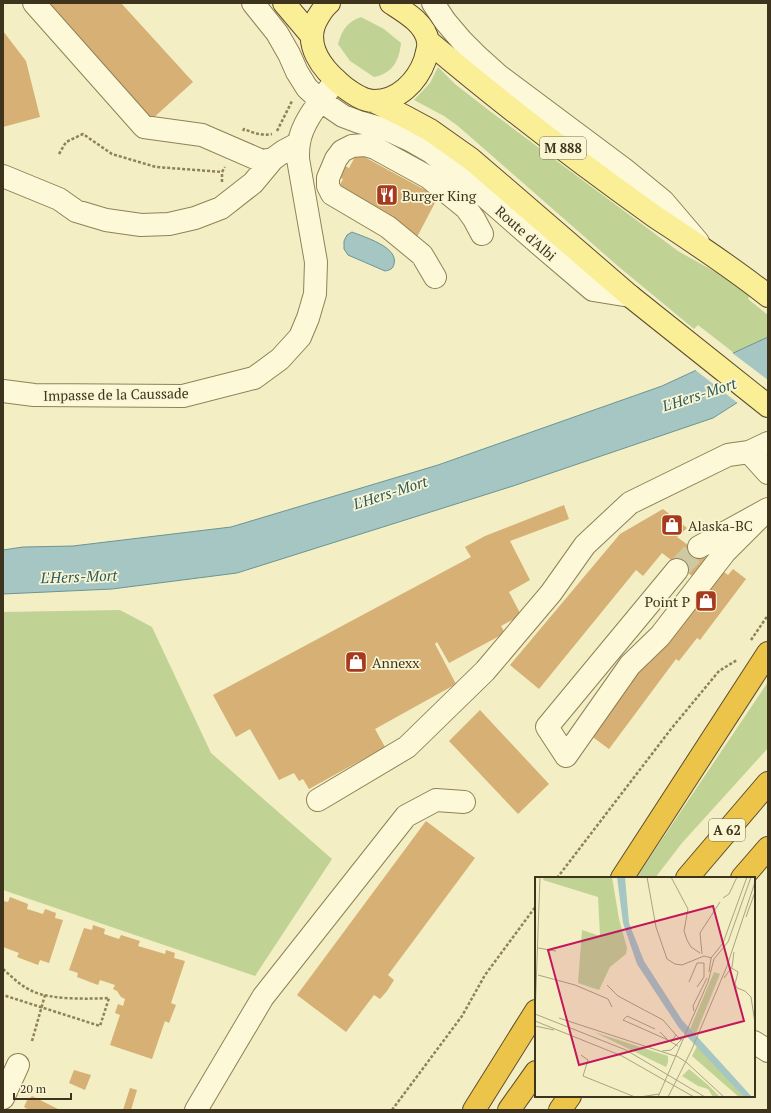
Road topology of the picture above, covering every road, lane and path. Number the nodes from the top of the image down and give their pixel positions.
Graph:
1 (34, 3) edge
2 (253, 3) edge
3 (284, 3) edge
4 (329, 3) edge
5 (433, 3) edge
6 (399, 5) edge
7 (311, 35) junction
8 (429, 42) junction
9 (336, 80) junction
10 (321, 101) junction
11 (373, 101) junction
12 (299, 143) junction
13 (59, 154) dead end
14 (273, 160) junction
15 (222, 172) dead end
16 (3, 176) edge
17 (482, 234) dead end
18 (702, 248) junction
19 (435, 277) dead end
20 (766, 295) edge
21 (630, 296) junction
22 (3, 391) edge
23 (768, 406) edge
24 (768, 442) edge
25 (749, 452) junction
26 (768, 474) edge
27 (699, 547) tunnel mouth
28 (677, 570) tunnel mouth
29 (768, 615) edge
30 (749, 643) dead end
31 (768, 653) edge
32 (741, 654) dead end
33 (768, 783) edge
34 (318, 800) dead end
35 (464, 802) dead end
36 (768, 848) edge
37 (558, 877) edge
38 (623, 877) edge
39 (688, 877) edge
40 (743, 877) edge
41 (535, 907) edge
42 (3, 969) edge
43 (3, 995) edge
44 (45, 995) junction
45 (41, 1007) junction
46 (535, 1013) edge
47 (32, 1041) dead end
48 (755, 1042) edge
49 (768, 1051) edge
50 (18, 1065) dead end
51 (535, 1073) edge
52 (569, 1097) edge
53 (3, 1098) edge
54 (196, 1110) edge
55 (392, 1110) edge
56 (474, 1110) edge
57 (509, 1110) edge
58 (560, 1110) edge

1 - 14 street
2 - 10 street, Route d'Albi
3 - 7 main road
4 - 7 main road
5 - 18 street
6 - 8 main road
7 - 9 main road, Route d'Albi
8 - 11 main road
8 - 18 main road, M 888
9 - 10 street, Impasse de la Caussade
9 - 11 main road, Route d'Albi
10 - 12 street, Impasse de la Caussade
10 - 21 street, Route d'Albi
11 - 21 main road, Route d'Albi
12 - 14 street
12 - 22 street, Impasse de la Caussade
13 - 15 path
14 - 16 street
17 - 19 street
18 - 20 main road, M 888
21 - 23 main road, Route d'Albi
24 - 25 street
25 - 26 street
25 - 34 street
27 - 28 street
29 - 30 path
31 - 38 highway
32 - 37 path
33 - 39 highway, A 62
35 - 54 street
36 - 40 highway
41 - 55 path
42 - 44 path
43 - 45 path
44 - 45 path
44 - 45 path
45 - 47 path
46 - 56 highway
48 - 49 street
50 - 53 street
51 - 57 highway
52 - 58 highway

